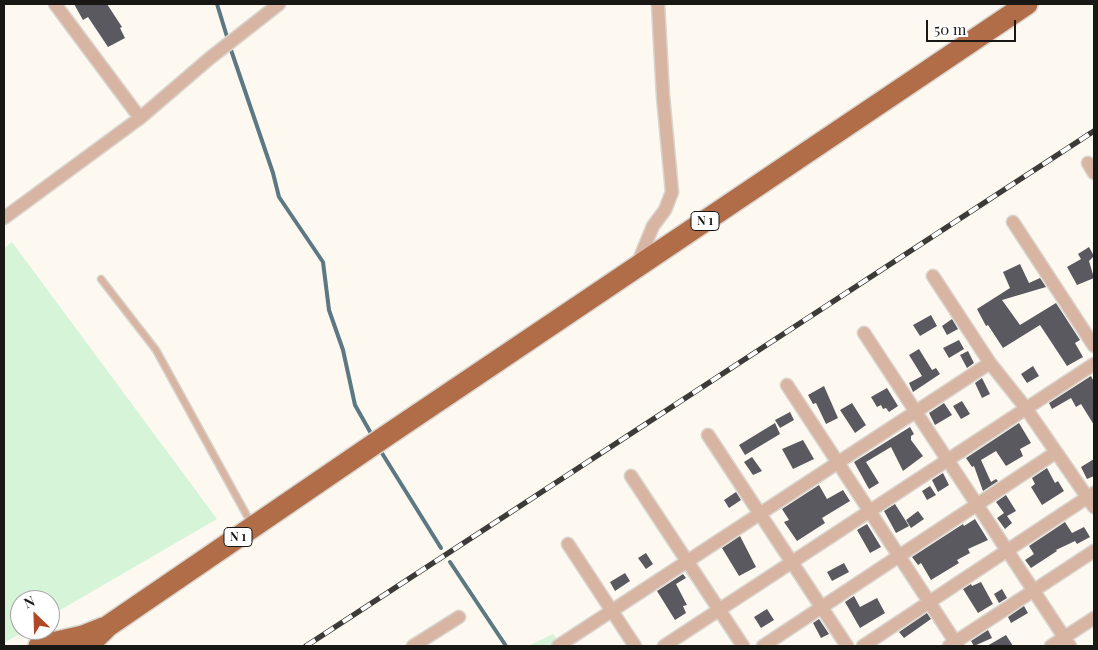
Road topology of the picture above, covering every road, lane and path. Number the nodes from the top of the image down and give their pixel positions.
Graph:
1 (55, 4) edge
2 (279, 4) edge
3 (658, 4) edge
4 (1027, 4) edge
5 (140, 118) junction
6 (4, 218) edge
7 (1013, 222) dead end
8 (637, 266) junction
9 (933, 276) dead end
10 (101, 279) dead end
11 (864, 333) dead end
12 (1094, 346) edge
13 (990, 363) junction
14 (1094, 364) edge
15 (787, 385) dead end
16 (1025, 407) junction
17 (916, 412) junction
18 (708, 434) dead end
19 (1056, 453) junction
20 (948, 460) junction
21 (838, 463) junction
22 (631, 476) dead end
23 (1092, 499) edge
24 (978, 506) junction
25 (870, 512) junction
26 (760, 514) junction
27 (253, 527) junction
28 (568, 544) dead end
29 (1094, 551) edge
30 (1008, 552) junction
31 (899, 557) junction
32 (687, 562) junction
33 (792, 562) junction
34 (1034, 591) junction
35 (930, 603) junction
36 (822, 608) junction
37 (719, 610) junction
38 (612, 611) junction
39 (459, 617) dead end
40 (1094, 618) edge
41 (108, 626) junction
42 (1067, 641) edge
43 (954, 645) edge
44 (40, 646) edge
45 (88, 646) edge
46 (413, 646) edge
47 (558, 646) edge
48 (635, 646) edge
49 (664, 646) edge
50 (743, 646) edge
51 (764, 646) edge
52 (847, 646) edge
53 (863, 646) edge
54 (1050, 646) edge

1 - 5 street
2 - 5 street
3 - 8 street
4 - 8 highway, N 1
5 - 6 street
7 - 12 street
8 - 27 highway, N 1
9 - 13 street
10 - 27 lane
11 - 17 street
13 - 16 street
13 - 17 street
14 - 16 street
15 - 21 street
16 - 19 street
16 - 20 street
17 - 20 street
17 - 21 street
18 - 26 street
19 - 23 street
19 - 24 street
20 - 24 street
20 - 25 street
21 - 25 street
21 - 26 street
22 - 32 street
23 - 30 street
24 - 30 street
24 - 31 street
25 - 31 street
25 - 33 street
26 - 32 street
26 - 33 street
27 - 41 highway, N 1
28 - 38 street
29 - 34 street
30 - 34 street
30 - 35 street
31 - 35 street
31 - 36 street
32 - 37 street
32 - 38 street
33 - 36 street
33 - 37 street
34 - 42 street
34 - 43 street
35 - 43 street
35 - 53 street
36 - 51 street
36 - 52 street
37 - 49 street
37 - 50 street
38 - 47 street
38 - 48 street
39 - 46 street
40 - 42 street
41 - 44 highway, N 1
41 - 45 highway, N 1
42 - 54 street

